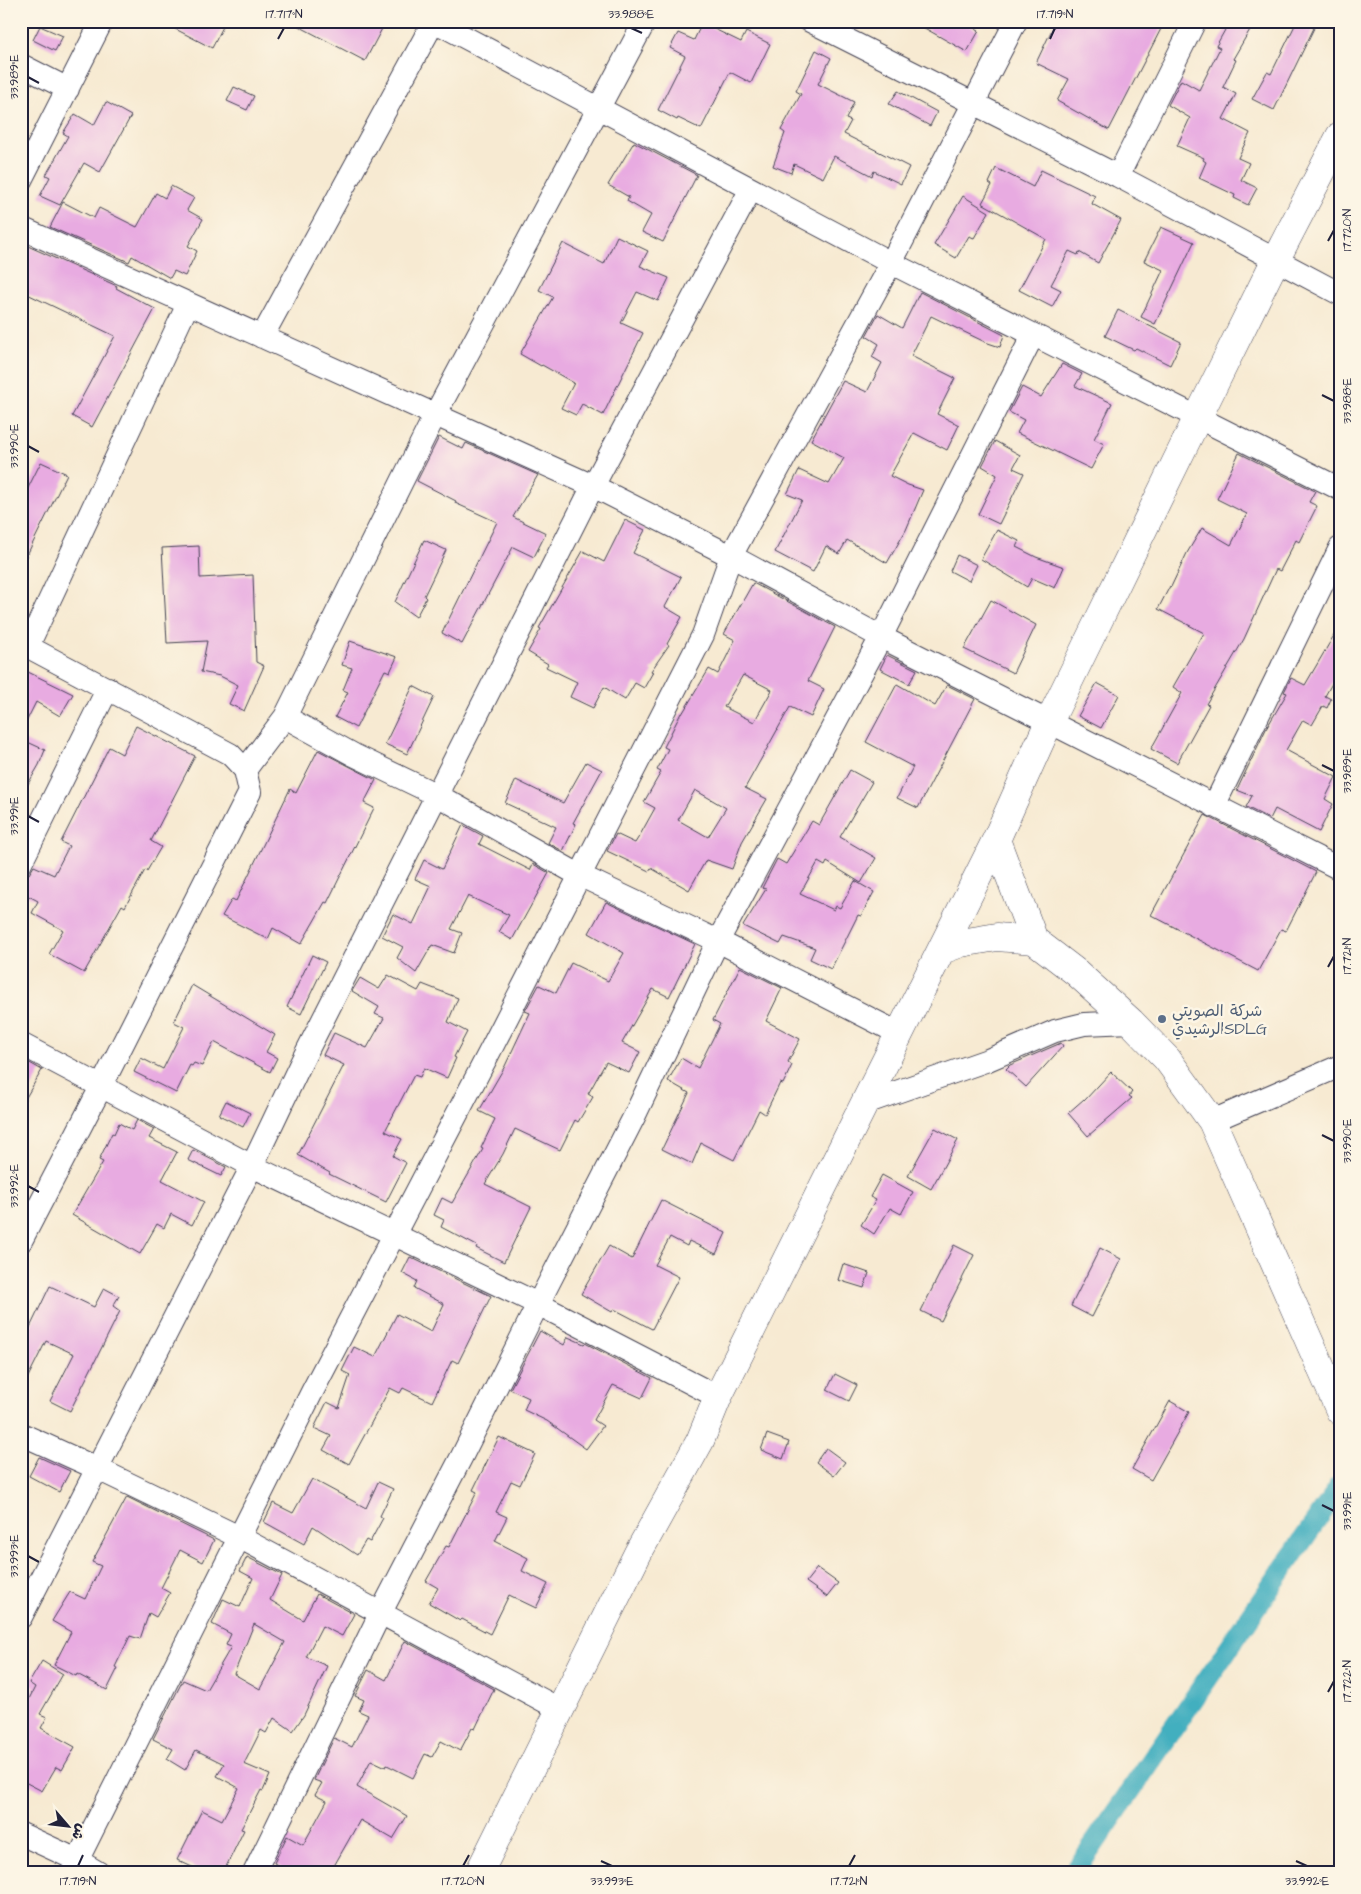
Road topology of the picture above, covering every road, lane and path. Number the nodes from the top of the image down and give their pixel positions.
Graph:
1 (102, 21) edge
2 (645, 21) edge
3 (810, 21) edge
4 (1016, 21) edge
5 (1195, 21) edge
6 (834, 26) edge
7 (21, 65) edge
8 (68, 90) junction
9 (974, 105) junction
10 (600, 109) junction
11 (1340, 136) edge
12 (1118, 176) junction
13 (21, 180) edge
14 (751, 189) junction
15 (21, 228) edge
16 (1275, 260) junction
17 (891, 263) junction
18 (1340, 294) edge
19 (188, 304) junction
20 (1033, 334) junction
21 (262, 337) junction
22 (436, 415) junction
23 (1198, 416) junction
24 (594, 486) junction
25 (1340, 489) edge
26 (1340, 548) edge
27 (731, 556) junction
28 (881, 637) junction
29 (24, 644) edge
30 (108, 688) junction
31 (285, 717) junction
32 (1049, 722) junction
33 (245, 770) junction
34 (437, 795) junction
35 (1214, 806) junction
36 (996, 840) junction
37 (21, 863) edge
38 (1340, 868) edge
39 (579, 875) junction
40 (1034, 940) junction
41 (718, 941) junction
42 (942, 950) junction
43 (1131, 1022) junction
44 (898, 1033) junction
45 (21, 1044) edge
46 (1340, 1066) edge
47 (101, 1088) junction
48 (865, 1103) junction
49 (1212, 1120) junction
50 (252, 1166) junction
51 (395, 1235) junction
52 (21, 1241) edge
53 (538, 1304) junction
54 (718, 1396) junction
55 (1339, 1410) edge
56 (21, 1434) edge
57 (96, 1468) junction
58 (239, 1537) junction
59 (380, 1614) junction
60 (21, 1617) edge
61 (561, 1710) junction
62 (21, 1834) edge
63 (74, 1866) edge
64 (99, 1873) edge
65 (254, 1873) edge
66 (479, 1873) edge

1 - 8 street
2 - 10 street
3 - 6 street
4 - 9 street
5 - 12 street
6 - 9 street
7 - 8 street
8 - 13 street
9 - 12 street
9 - 17 street
10 - 14 street
10 - 21 street
10 - 22 street
11 - 16 main road
12 - 16 street
14 - 17 street
14 - 24 street
15 - 19 street
16 - 18 street
16 - 23 main road
17 - 20 street
17 - 27 street
19 - 21 street
19 - 29 street
20 - 23 street
20 - 28 street
21 - 22 street
22 - 24 street
22 - 31 street
23 - 25 street
23 - 32 main road
24 - 27 street
24 - 34 street
26 - 35 street
27 - 28 street
27 - 39 street
28 - 32 street
28 - 41 street
29 - 30 street
30 - 33 street
30 - 37 street
31 - 33 street
31 - 34 street
32 - 35 street
32 - 36 main road
33 - 47 street
34 - 39 street
34 - 50 street
35 - 38 street
36 - 40 main road
36 - 42 main road
39 - 41 street
39 - 51 street
40 - 42 main road
40 - 43 main road
41 - 44 street
41 - 53 street
42 - 44 main road
43 - 48 street
43 - 49 main road
44 - 48 main road
45 - 47 street
46 - 49 street
47 - 50 street
47 - 52 street
48 - 54 main road
49 - 55 main road
50 - 51 street
50 - 57 street
51 - 53 street
51 - 58 street
53 - 54 street
53 - 59 street
54 - 61 main road
56 - 57 street
57 - 58 street
57 - 60 street
58 - 59 street
58 - 63 street
59 - 61 street
59 - 65 street
61 - 66 main road
62 - 63 street
63 - 64 street

